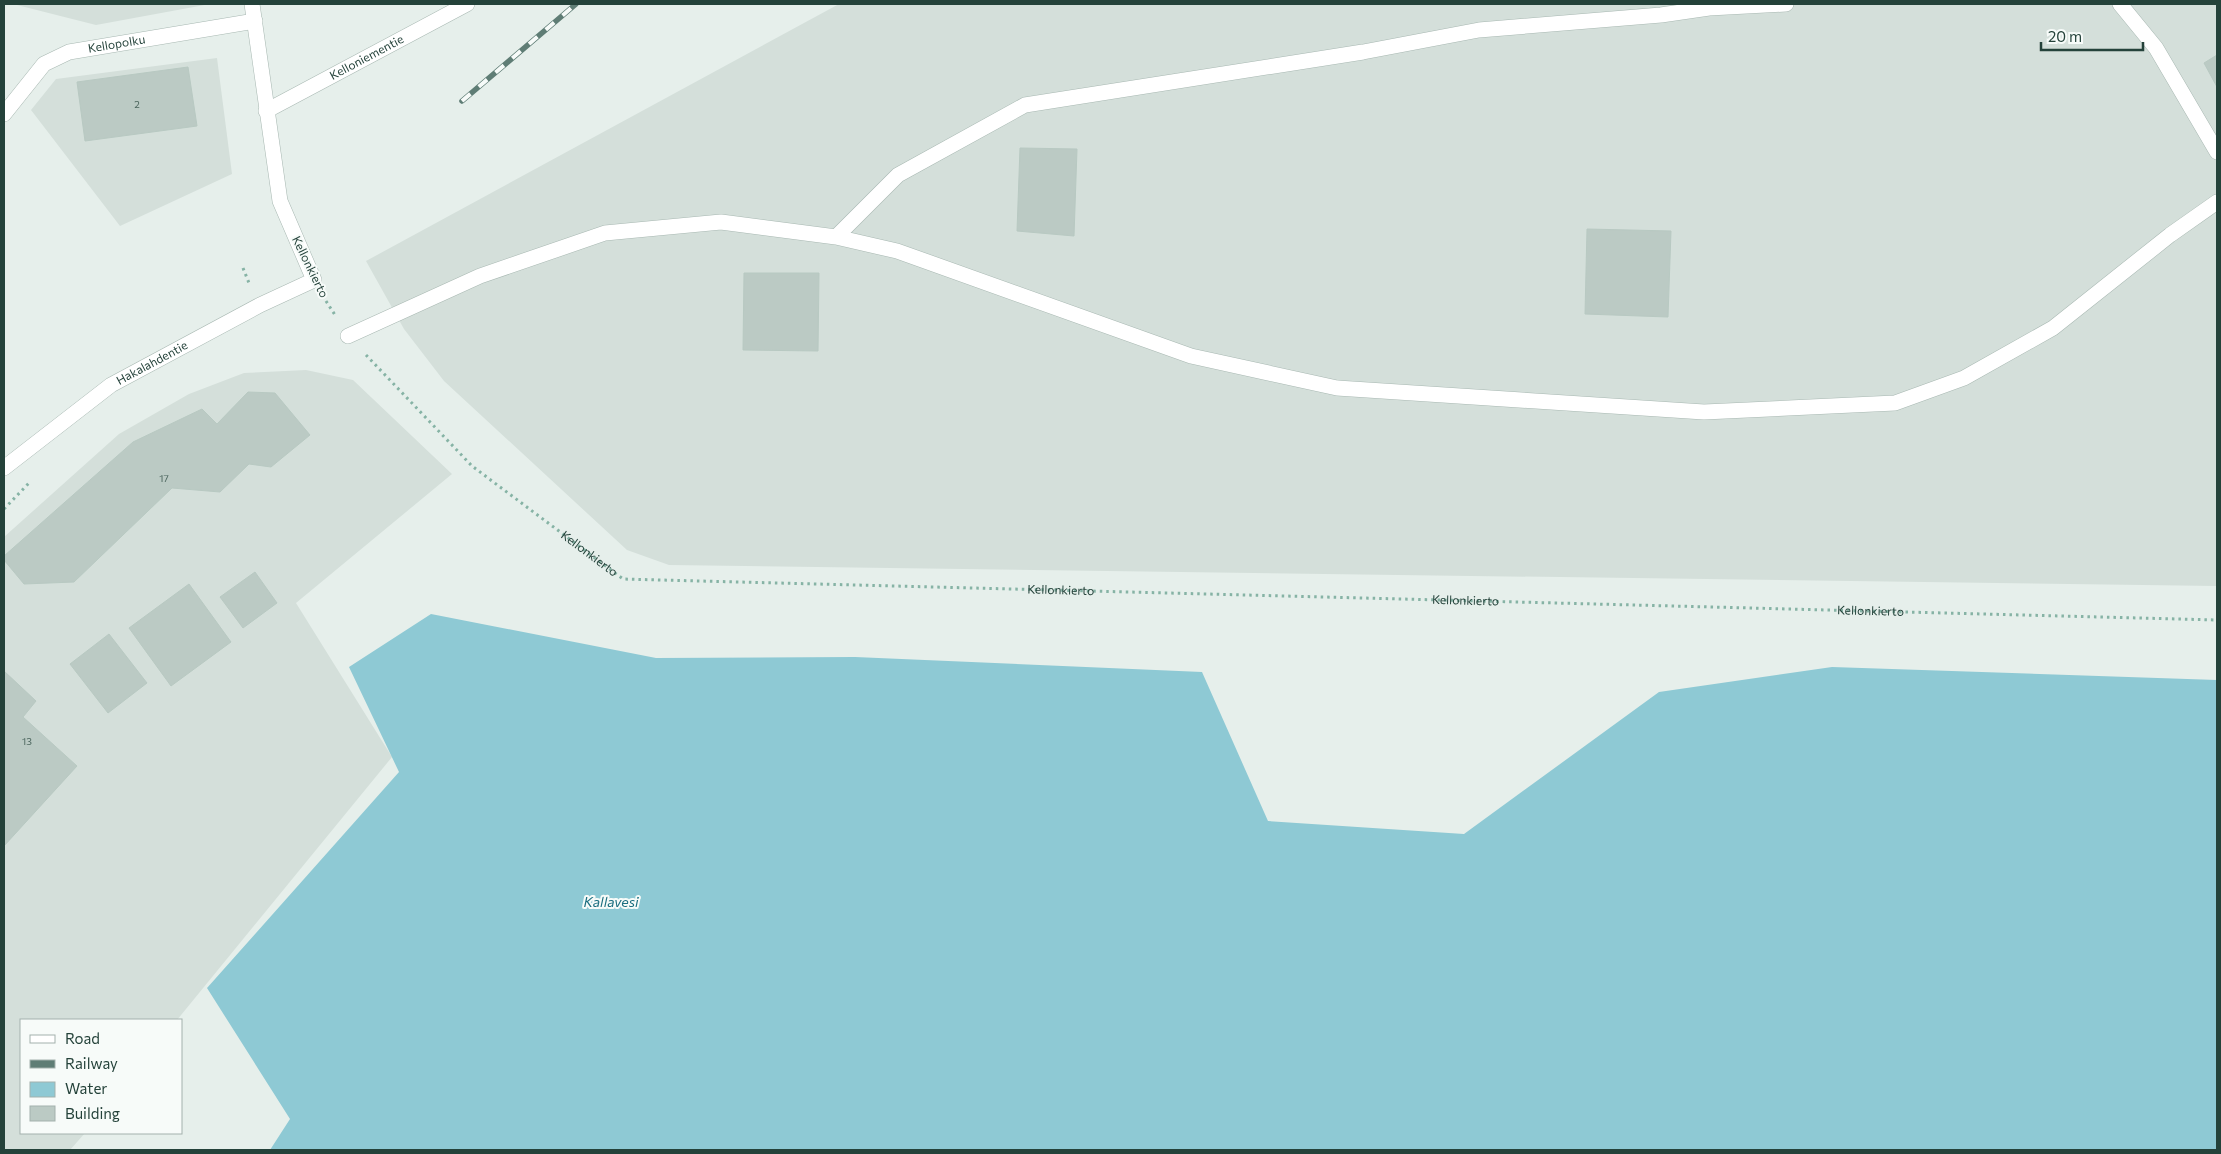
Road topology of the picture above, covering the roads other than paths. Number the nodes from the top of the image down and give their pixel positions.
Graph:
1 (252, 4) edge
2 (466, 4) edge
3 (1786, 4) edge
4 (2120, 4) edge
5 (255, 21) junction
6 (266, 111) junction
7 (4, 114) edge
8 (2217, 152) edge
9 (2217, 202) edge
10 (836, 236) junction
11 (314, 280) joint
12 (348, 336) road end
13 (4, 468) edge

1 - 5 street, Kellonkierto
2 - 6 street, Kelloniementie
3 - 10 street
4 - 8 street
5 - 6 street, Kellonkierto
5 - 7 street, Kellopolku
6 - 11 street, Kellonkierto
9 - 10 street
10 - 12 street
11 - 13 street, Hakalahdentie

